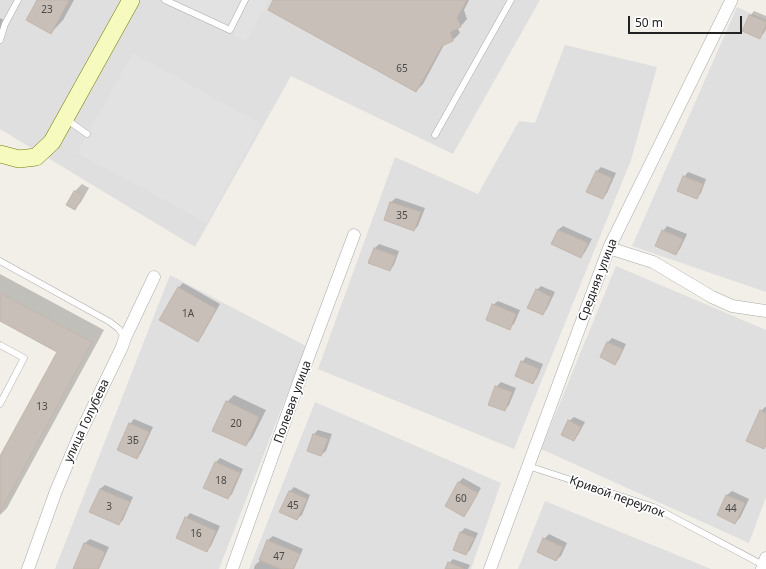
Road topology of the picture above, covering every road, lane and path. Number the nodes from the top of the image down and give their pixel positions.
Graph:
1 (18, 0) edge
2 (131, 0) edge
3 (166, 0) edge
4 (244, 0) edge
5 (511, 0) edge
6 (731, 1) edge
7 (3, 22) edge
8 (0, 40) edge
9 (65, 118) junction
10 (87, 134) dead end
11 (434, 135) dead end
12 (0, 154) edge
13 (354, 235) dead end
14 (609, 248) junction
15 (0, 261) edge
16 (154, 277) dead end
17 (766, 311) edge
18 (125, 338) junction
19 (0, 345) edge
20 (0, 404) edge
21 (528, 466) junction
22 (764, 565) edge
23 (28, 569) edge
24 (232, 569) edge
25 (490, 569) edge

1 - 7 lane
2 - 9 street
3 - 4 lane
5 - 11 lane
6 - 14 street, Средняя улица
7 - 8 lane
9 - 10 lane
9 - 12 street
13 - 24 street, Полевая улица
14 - 17 street
14 - 21 street, Средняя улица
15 - 18 lane
16 - 18 street, улица Голубева
18 - 23 street, улица Голубева
19 - 20 lane
21 - 22 lane, Кривой переулок
21 - 25 street, Средняя улица

